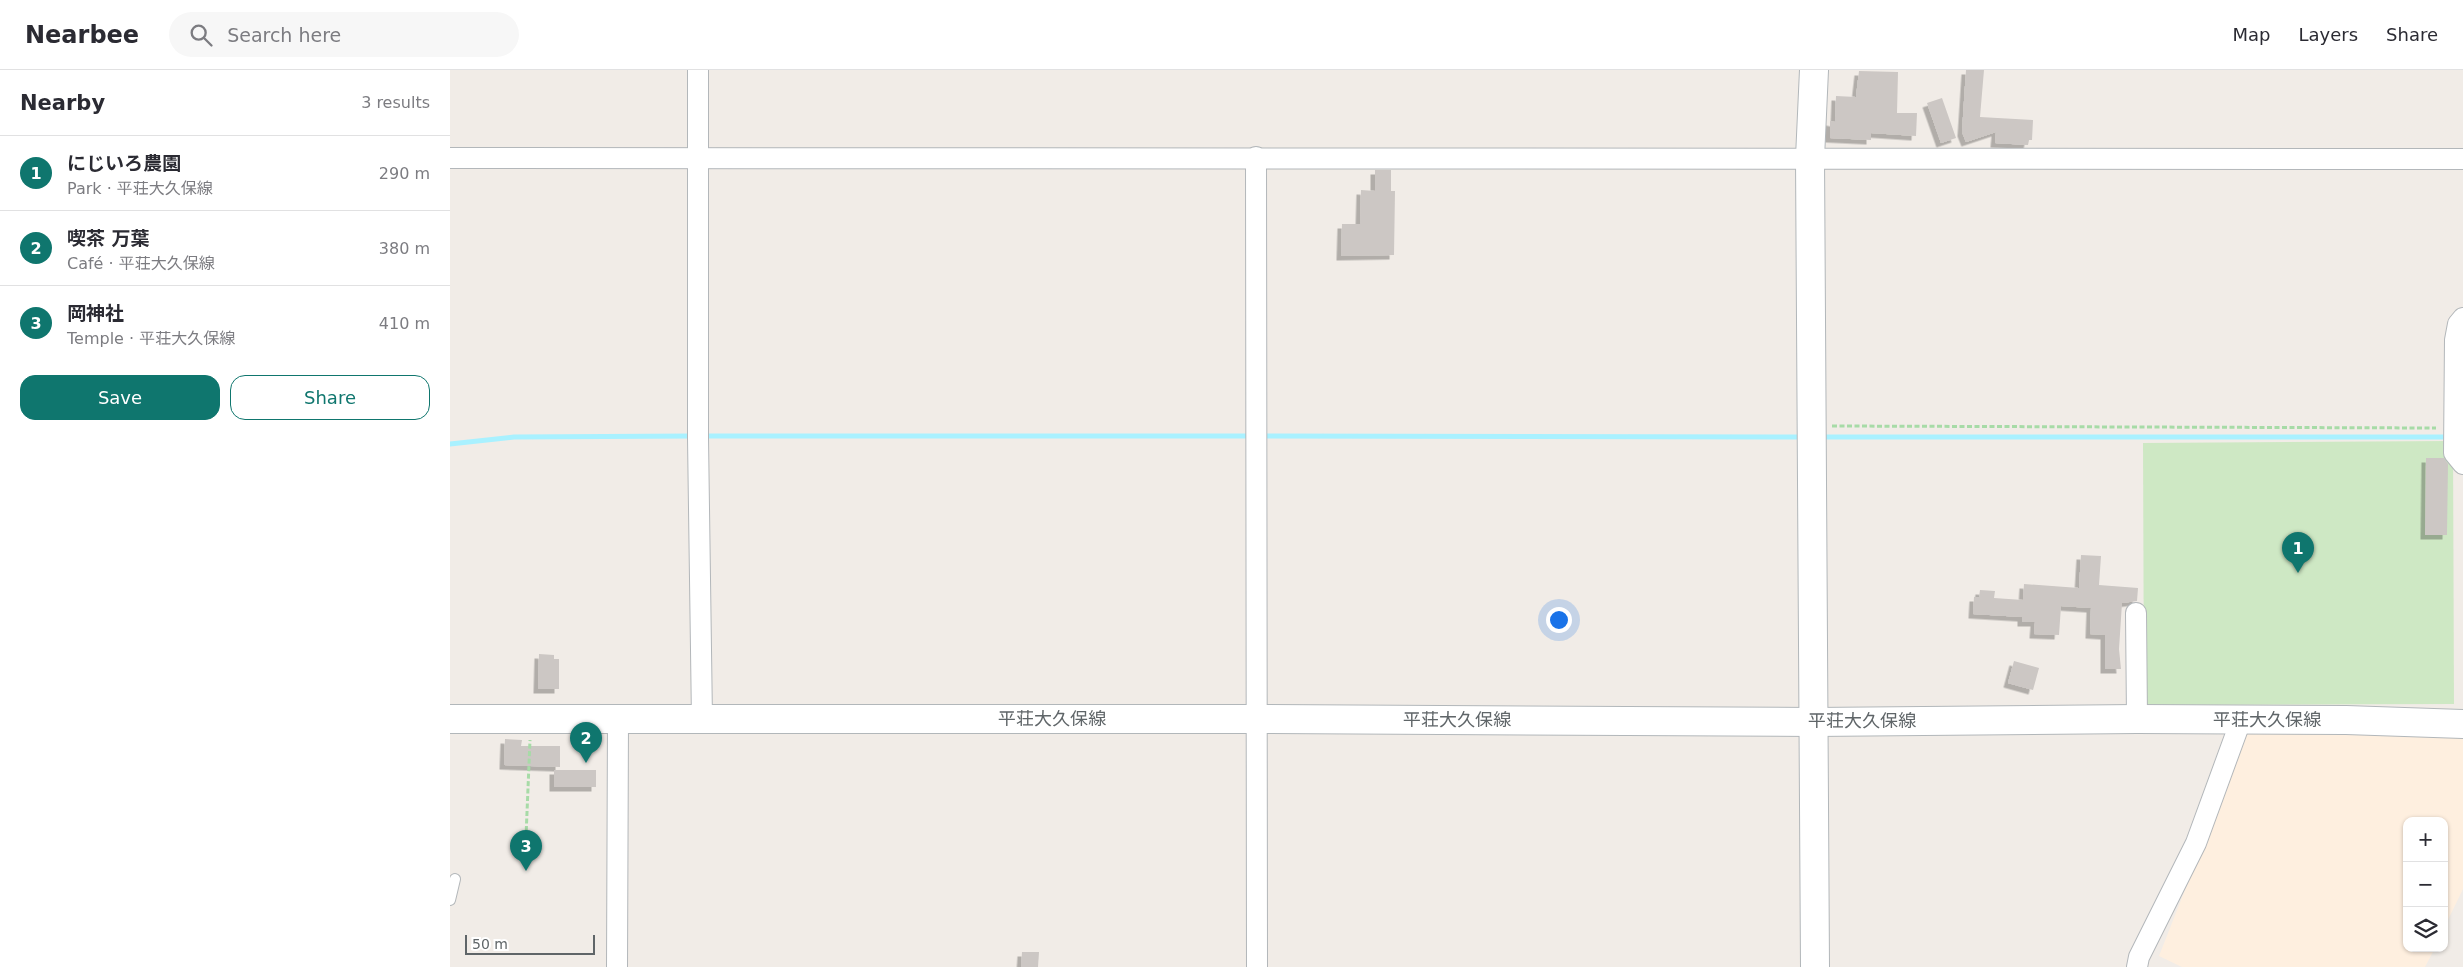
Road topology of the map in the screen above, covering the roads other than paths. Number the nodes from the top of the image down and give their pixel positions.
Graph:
1 (698, 70) edge
2 (1814, 70) edge
3 (698, 157) junction
4 (1256, 157) junction
5 (450, 158) edge
6 (1810, 158) junction
7 (2463, 159) edge
8 (2463, 318) edge
9 (2463, 464) edge
10 (2136, 613) dead end
11 (450, 719) edge
12 (1256, 719) junction
13 (2137, 719) junction
14 (618, 720) junction
15 (702, 720) junction
16 (2241, 720) junction
17 (1814, 722) junction
18 (2463, 724) edge
19 (455, 879) dead end
20 (450, 900) edge
21 (617, 967) edge
22 (1257, 967) edge
23 (1815, 967) edge
24 (2137, 967) edge

1 - 3 street
2 - 6 main road
3 - 4 street
3 - 5 street
3 - 15 street
4 - 6 street
4 - 12 street
6 - 7 street
6 - 17 main road
8 - 9 street
10 - 13 street
11 - 14 main road, 平荘大久保線
12 - 15 main road, 平荘大久保線
12 - 17 main road, 平荘大久保線
12 - 22 street
13 - 16 main road, 平荘大久保線
13 - 17 main road, 平荘大久保線
14 - 15 main road, 平荘大久保線
14 - 21 street
16 - 18 main road, 平荘大久保線
16 - 24 street
17 - 23 main road
19 - 20 lane

